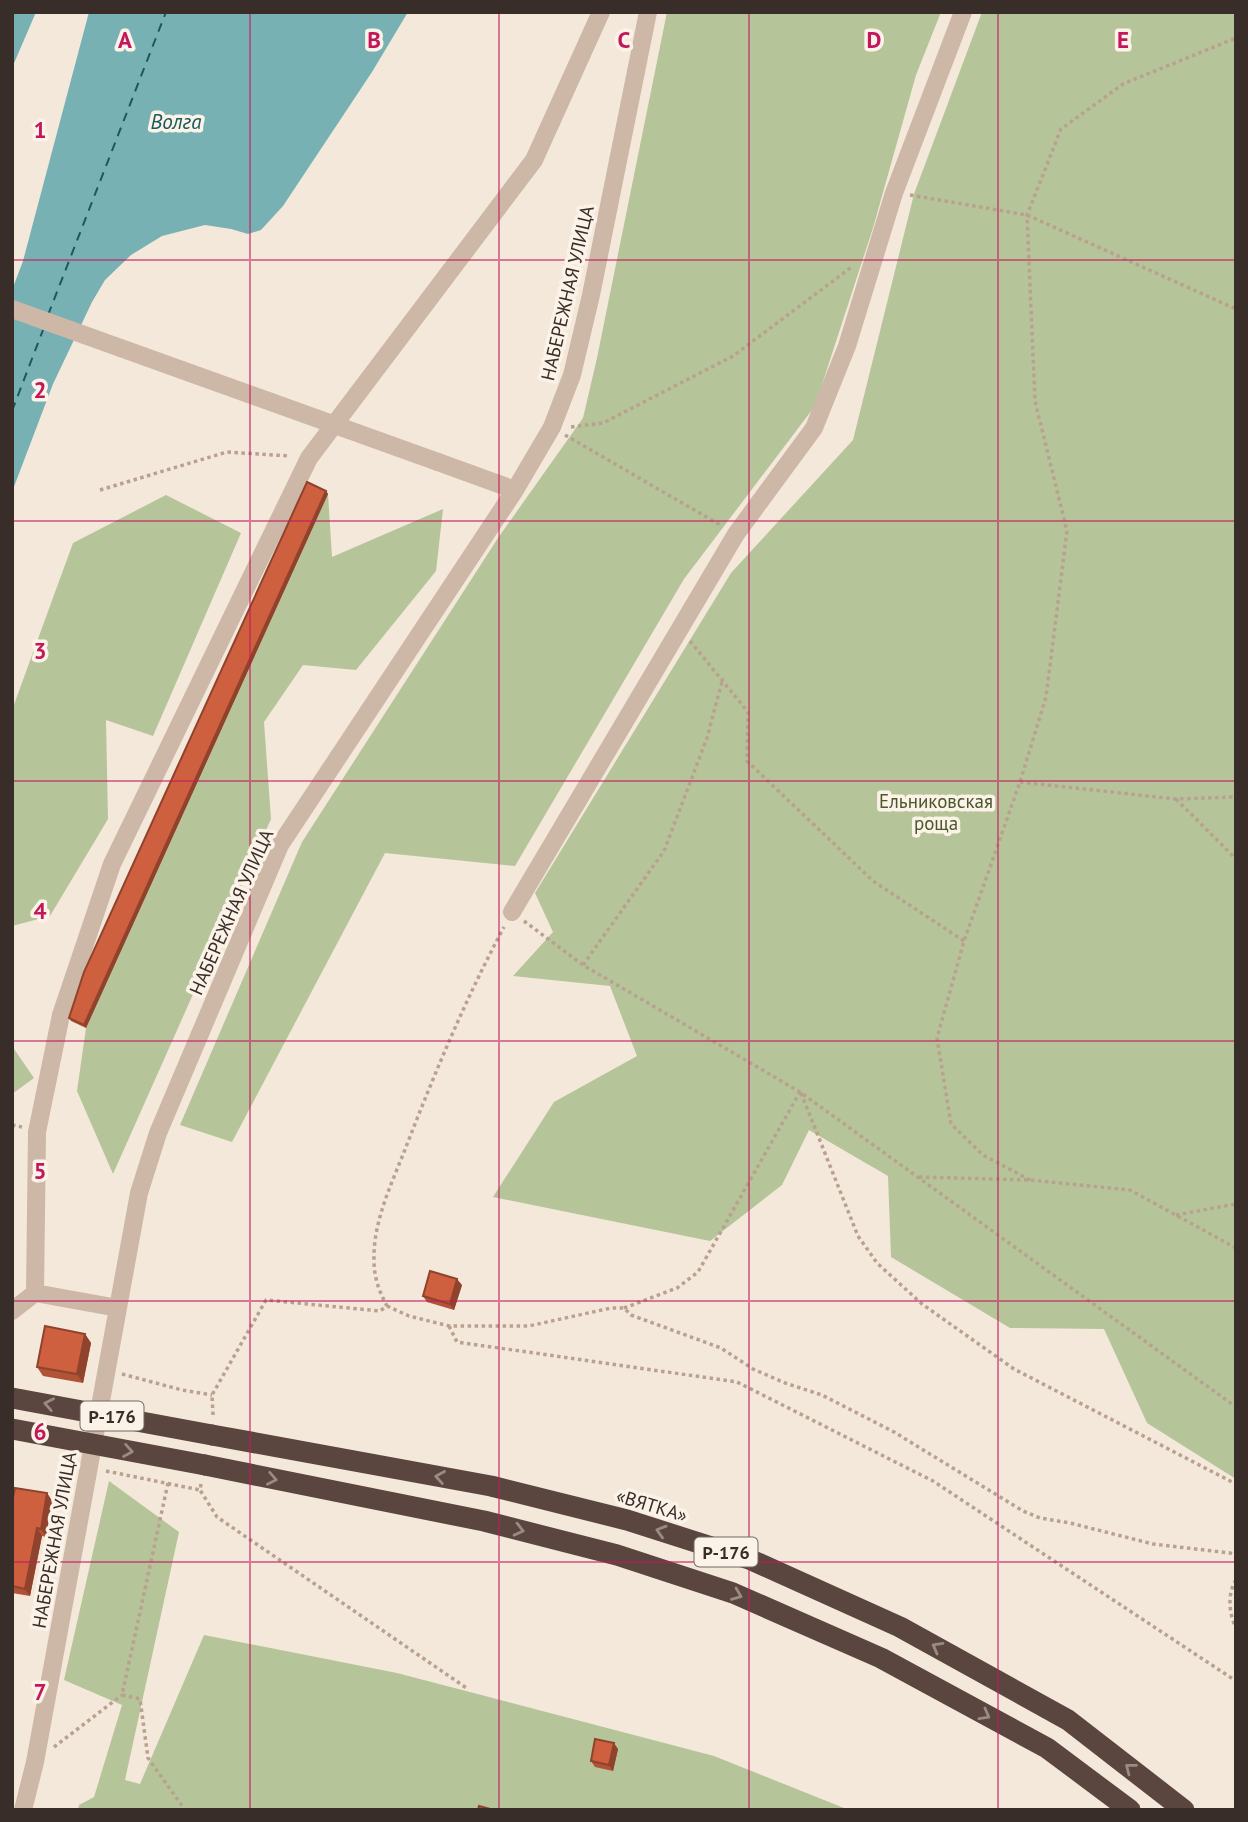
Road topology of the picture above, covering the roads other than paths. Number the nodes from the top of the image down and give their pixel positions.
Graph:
1 (601, 12) edge
2 (648, 12) edge
3 (963, 12) edge
4 (12, 309) edge
5 (515, 490) junction
6 (512, 912) road end
7 (35, 1293) junction
8 (118, 1308) junction
9 (12, 1311) edge
10 (12, 1398) edge
11 (12, 1430) edge
12 (23, 1810) edge
13 (1130, 1810) edge
14 (1184, 1810) edge

1 - 7 street
2 - 5 street, НАБЕРЕЖНАЯ УЛИЦА
3 - 6 street
4 - 5 street, bridge
5 - 8 street, НАБЕРЕЖНАЯ УЛИЦА
7 - 8 street
7 - 9 street
8 - 12 street, НАБЕРЕЖНАЯ УЛИЦА
14 -> 10 highway, «ВЯТКА» / Р-176, bridge
11 -> 13 highway, Р-176, bridge

